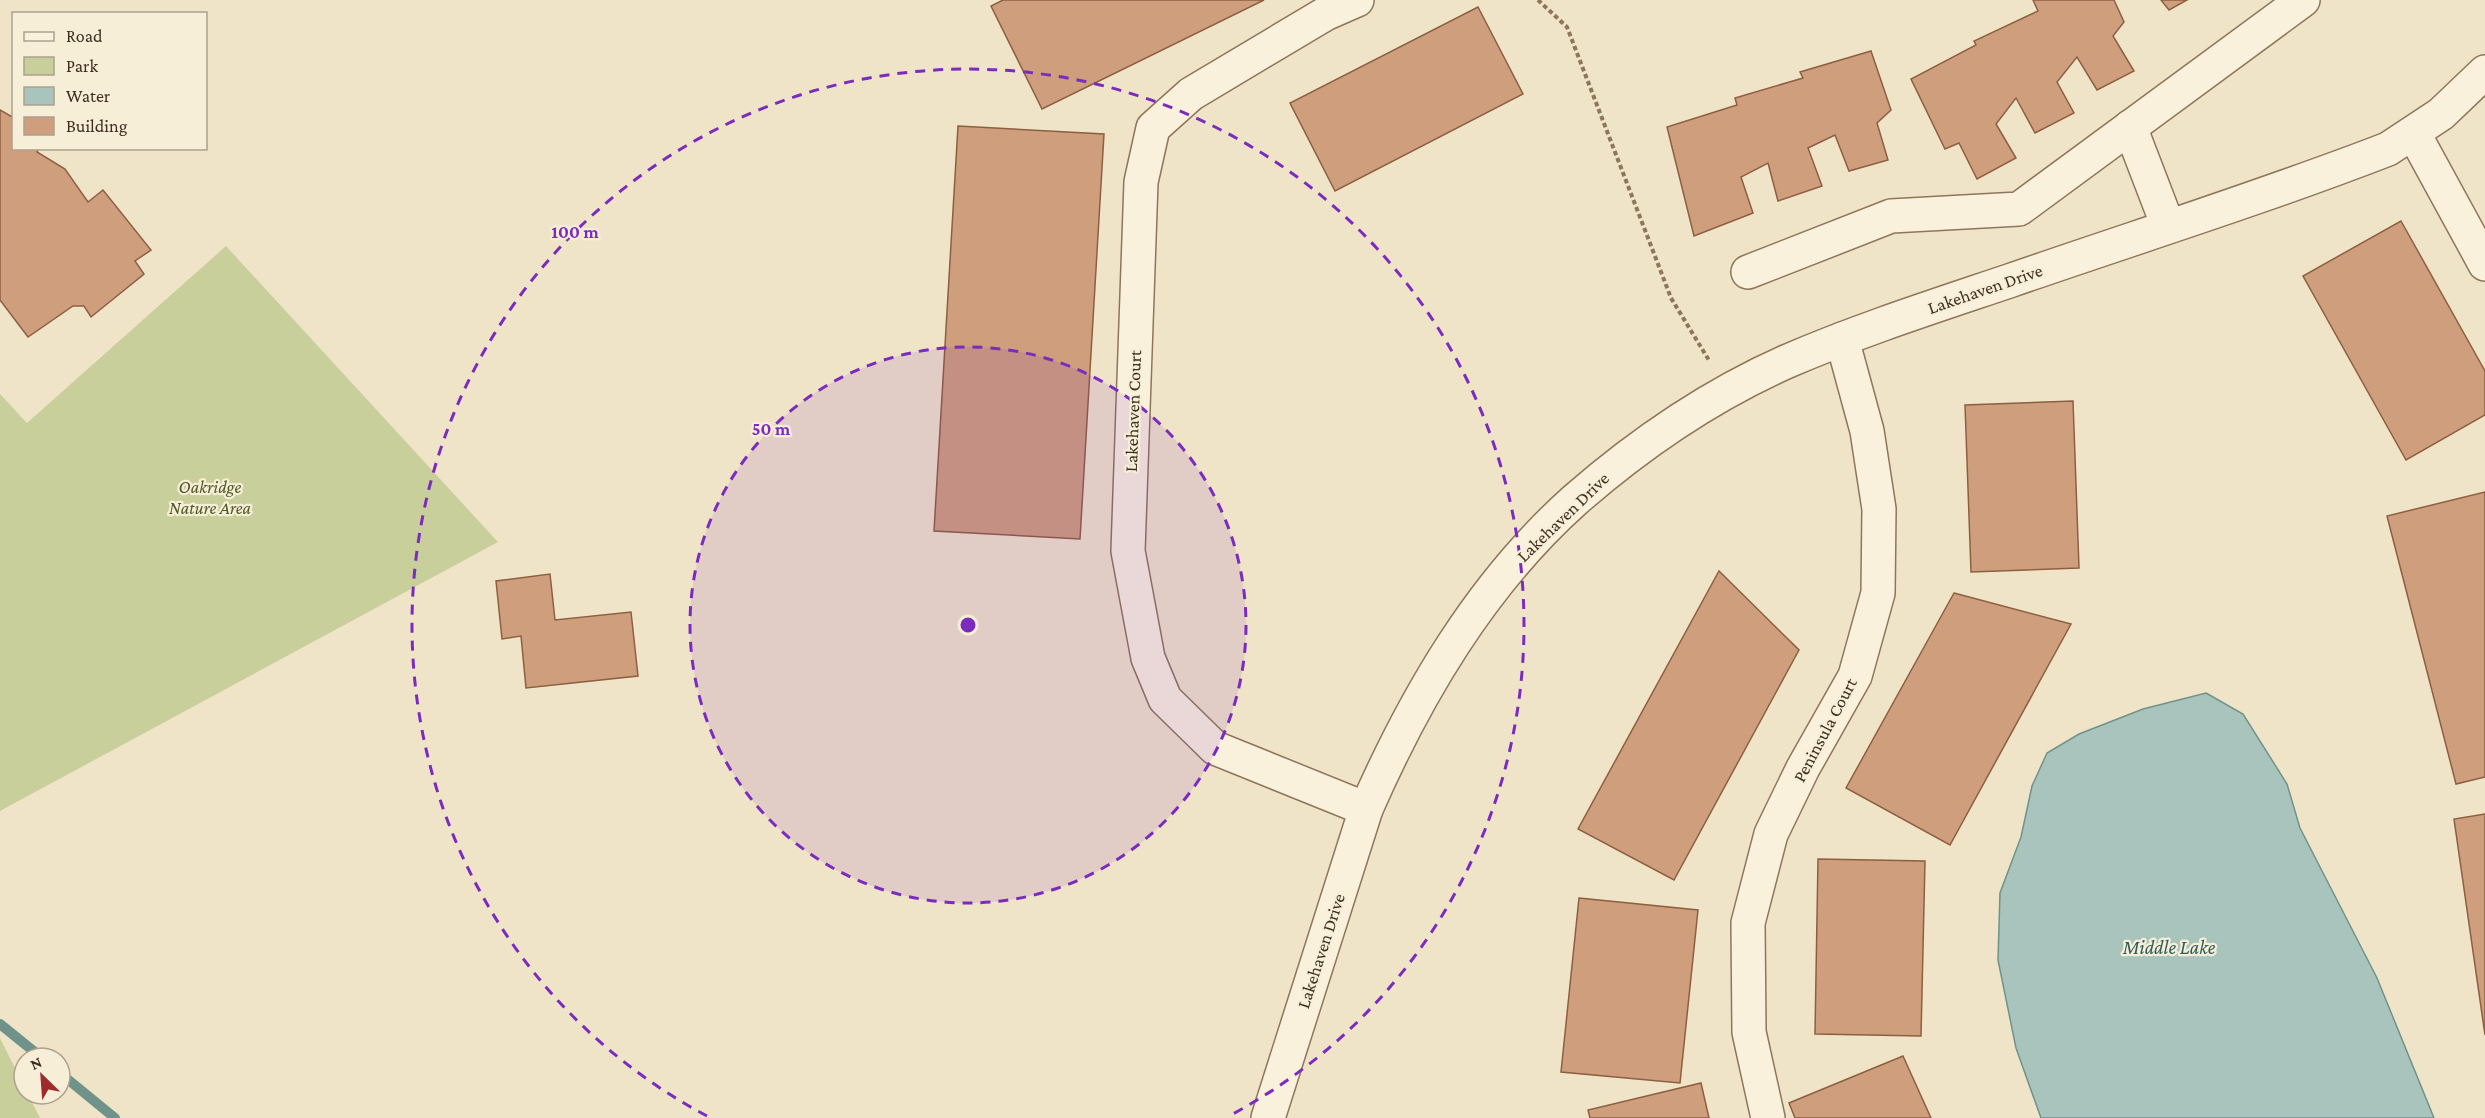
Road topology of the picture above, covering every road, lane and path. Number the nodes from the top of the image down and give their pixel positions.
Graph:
1 (1357, 0) edge
2 (1538, 0) edge
3 (2302, 0) edge
4 (2485, 72) edge
5 (2130, 128) junction
6 (2414, 134) junction
7 (2168, 226) junction
8 (2485, 264) edge
9 (1748, 272) dead end
10 (1842, 339) junction
11 (1728, 392) junction
12 (1366, 809) junction
13 (1269, 1118) edge
14 (1768, 1118) edge

1 - 12 street, Lakehaven Court
2 - 11 path
3 - 5 street
4 - 6 street, Lakehaven Drive
5 - 7 street
5 - 9 street
6 - 7 street, Lakehaven Drive
6 - 8 street
7 - 10 street, Lakehaven Drive
10 - 11 street, Lakehaven Drive
10 - 14 street, Peninsula Court
11 - 12 street, Lakehaven Drive
12 - 13 street, Lakehaven Drive

